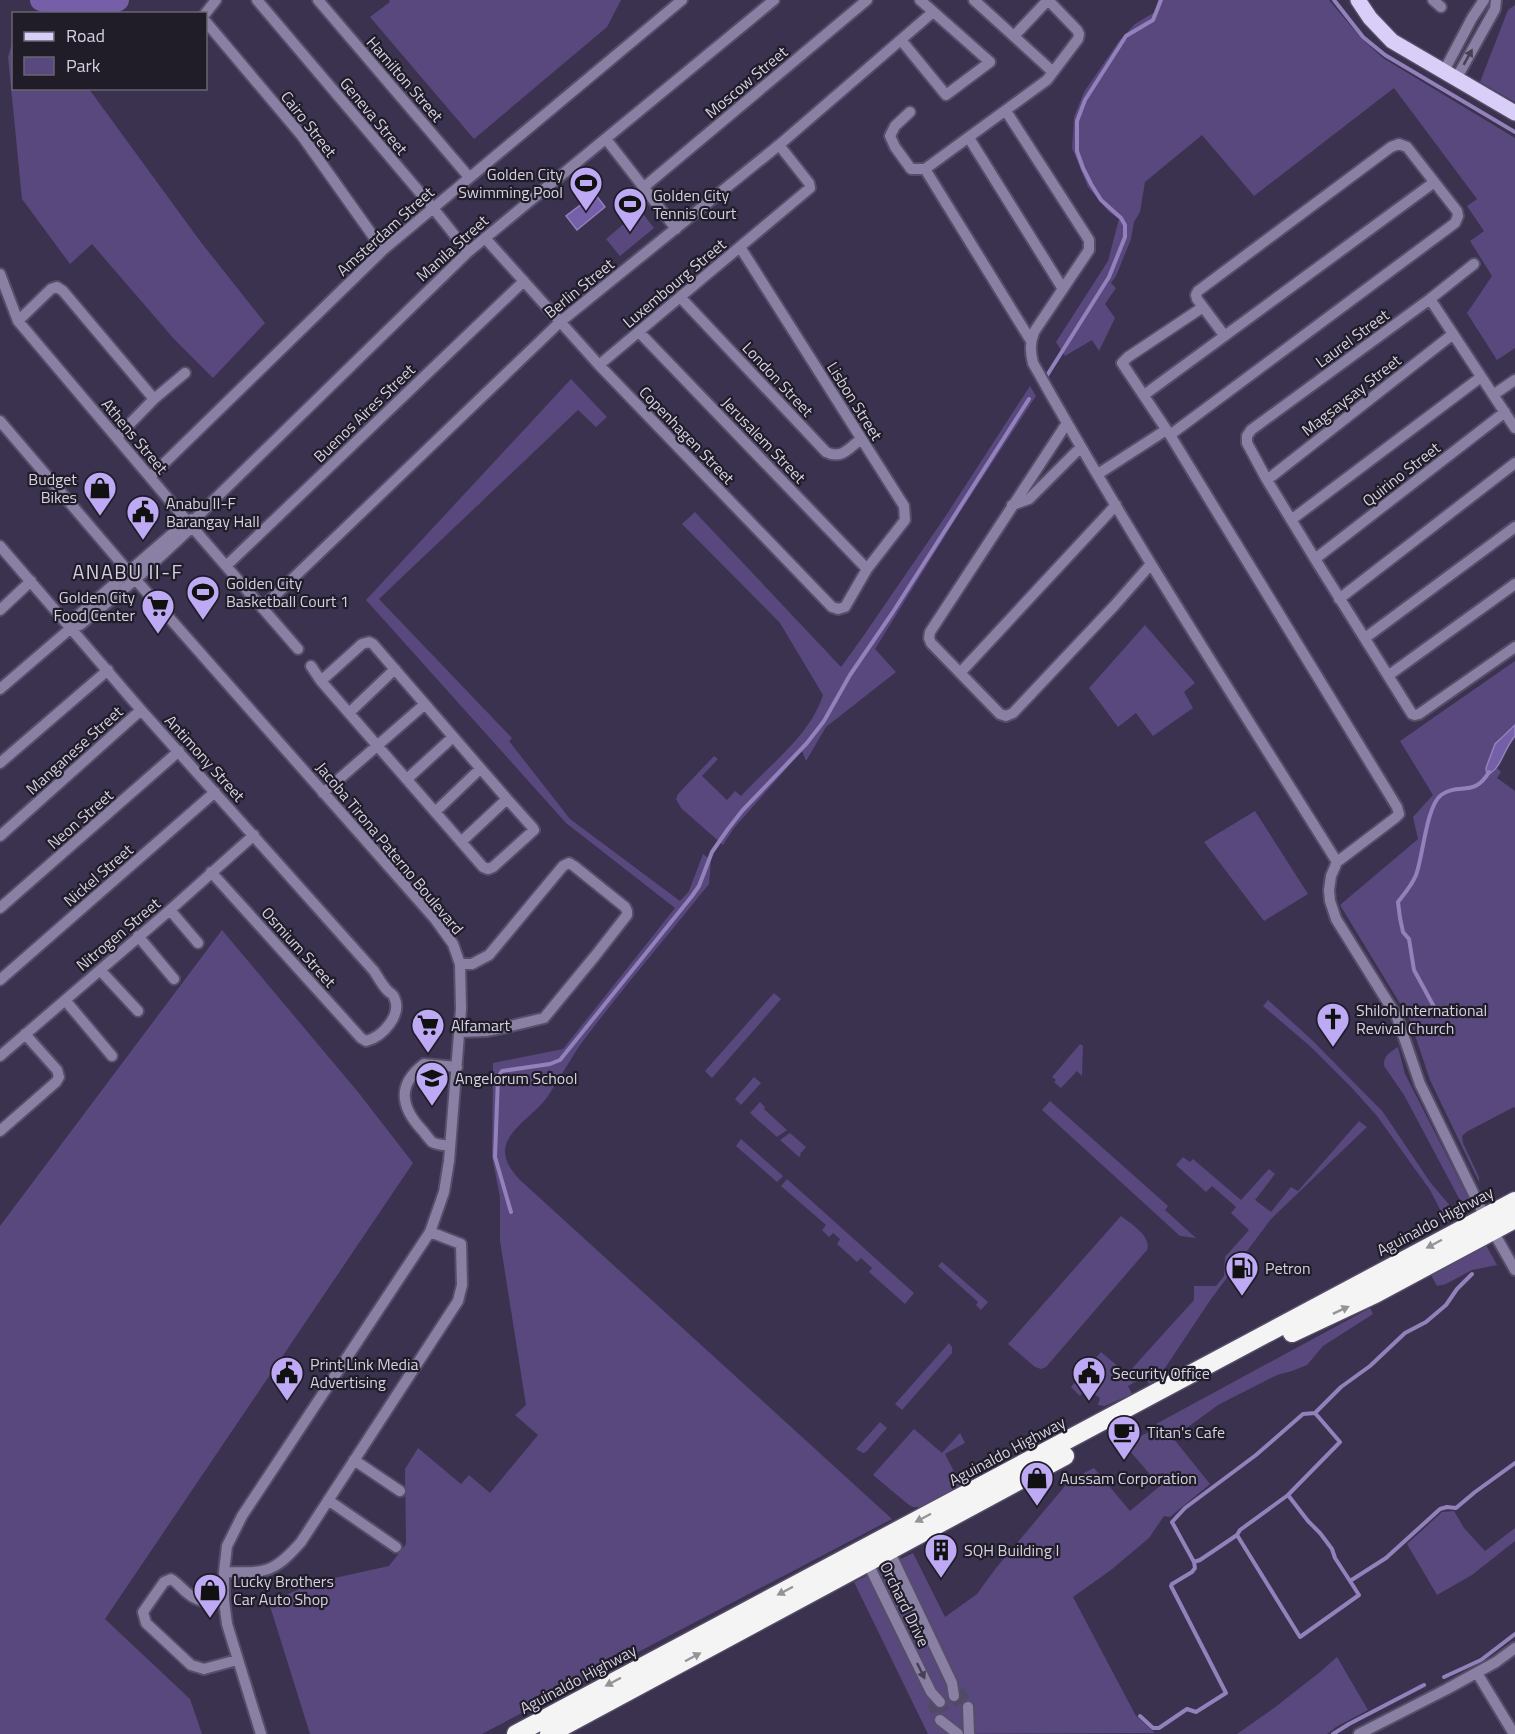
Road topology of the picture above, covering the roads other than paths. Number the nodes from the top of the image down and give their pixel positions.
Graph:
1 (216, 0) edge
2 (257, 0) edge
3 (318, 0) edge
4 (662, 0) edge
5 (682, 0) edge
6 (774, 0) edge
7 (867, 0) edge
8 (920, 0) edge
9 (1048, 0) edge
10 (1358, 0) edge
11 (1484, 0) edge
12 (1496, 0) edge
13 (981, 2) edge
14 (670, 10) junction
15 (207, 12) edge
16 (933, 12) junction
17 (207, 23) edge
18 (1467, 28) junction
19 (1014, 36) junction
20 (1480, 36) junction
21 (901, 40) junction
22 (1053, 72) junction
23 (1450, 75) junction
24 (1006, 111) junction
25 (910, 112) dead end
26 (1515, 113) edge
27 (969, 138) junction
28 (606, 139) junction
29 (779, 145) junction
30 (925, 170) junction
31 (469, 177) junction
32 (1433, 183) junction
33 (644, 187) junction
34 (433, 208) junction
35 (676, 229) junction
36 (485, 238) junction
37 (740, 247) junction
38 (383, 250) junction
39 (468, 252) junction
40 (1474, 264) dead end
41 (0, 274) edge
42 (524, 281) junction
43 (1063, 289) junction
44 (680, 297) junction
45 (1430, 299) junction
46 (1203, 307) junction
47 (18, 321) junction
48 (560, 322) junction
49 (639, 332) junction
50 (1453, 334) junction
51 (1224, 335) junction
52 (1030, 341) junction
53 (599, 365) junction
54 (185, 374) dead end
55 (1481, 377) junction
56 (1515, 380) edge
57 (1144, 395) junction
58 (1493, 395) junction
59 (154, 399) junction
60 (1505, 412) junction
61 (0, 421) edge
62 (1067, 423) junction
63 (1515, 428) edge
64 (1168, 433) junction
65 (117, 437) junction
66 (861, 439) junction
67 (1081, 447) junction
68 (1515, 463) edge
69 (1098, 474) junction
70 (150, 477) junction
71 (1267, 480) junction
72 (1012, 505) junction
73 (1116, 505) junction
74 (1291, 520) junction
75 (192, 521) junction
76 (1515, 526) edge
77 (0, 546) edge
78 (1315, 559) junction
79 (1151, 564) junction
80 (226, 566) junction
81 (867, 569) junction
82 (132, 575) junction
83 (31, 581) junction
84 (1515, 584) edge
85 (1340, 599) junction
86 (262, 608) junction
87 (0, 610) edge
88 (71, 628) junction
89 (1365, 638) junction
90 (1515, 647) edge
91 (298, 649) dead end
92 (310, 666) dead end
93 (108, 669) junction
94 (395, 669) junction
95 (960, 673) junction
96 (1389, 675) junction
97 (321, 681) junction
98 (0, 689) edge
99 (425, 704) junction
100 (141, 710) junction
101 (349, 713) junction
102 (453, 737) junction
103 (377, 746) junction
104 (179, 751) junction
105 (0, 763) edge
106 (480, 769) junction
107 (407, 780) junction
108 (215, 792) junction
109 (323, 792) junction
110 (507, 799) junction
111 (435, 812) junction
112 (254, 835) junction
113 (0, 836) edge
114 (461, 842) junction
115 (1337, 862) junction
116 (211, 872) junction
117 (0, 908) edge
118 (170, 910) junction
119 (138, 936) junction
120 (198, 944) dead end
121 (460, 964) junction
122 (100, 970) junction
123 (0, 980) edge
124 (174, 980) dead end
125 (65, 1000) junction
126 (138, 1011) dead end
127 (460, 1032) junction
128 (25, 1034) junction
129 (366, 1041) joint
130 (2, 1049) edge
131 (112, 1056) dead end
132 (457, 1067) junction
133 (0, 1131) edge
134 (450, 1146) junction
135 (1515, 1201) edge
136 (1515, 1219) edge
137 (1489, 1224) junction
138 (430, 1232) junction
139 (1515, 1270) edge
140 (354, 1460) junction
141 (400, 1491) dead end
142 (327, 1500) junction
143 (396, 1547) dead end
144 (889, 1551) junction
145 (870, 1554) junction
146 (224, 1572) junction
147 (224, 1601) junction
148 (1515, 1648) edge
149 (237, 1660) junction
150 (1477, 1672) junction
151 (955, 1689) tunnel mouth
152 (934, 1699) tunnel mouth
153 (964, 1708) tunnel mouth
154 (943, 1717) tunnel mouth
155 (953, 1731) edge
156 (261, 1734) edge
157 (516, 1734) edge
158 (549, 1734) edge
159 (969, 1734) edge
160 (1359, 1734) edge
161 (1514, 1734) edge

1 - 15 street
2 - 34 street, Geneva Street
3 - 31 street, Hamilton Street
4 - 14 street
5 - 14 street, Amsterdam Street
6 - 28 street, Manila Street
7 - 33 street, Moscow Street
8 - 16 street
9 - 19 street
9 - 22 street
10 - 23 main road
11 - 18 street
12 - 20 street
13 - 19 street
14 - 31 street, Amsterdam Street
16 - 21 street, Berlin Street
16 - 21 street
17 - 38 street, Cairo Street
18 - 20 street
18 - 23 street
19 - 22 street
23 -> 20 street
21 - 29 street, Berlin Street
22 - 24 street
23 - 26 main road
24 - 27 street
24 - 43 street
25 - 30 street
27 - 30 street
27 - 43 street
28 - 33 street
28 - 36 street, Manila Street
29 - 35 street, Berlin Street
29 - 37 street, Luxembourg Street
30 - 52 street
31 - 34 street, Amsterdam Street
32 - 46 street
32 - 51 street
32 - 64 street
33 - 35 street
34 - 38 street, Amsterdam Street
34 - 39 street, Geneva Street
35 - 48 street, Berlin Street
36 - 39 street, Manila Street
36 - 42 street, Copenhagen Street
37 - 44 street, Luxembourg Street
37 - 66 street, Lisbon Street
38 - 70 street, Amsterdam Street
39 - 75 street, Manila Street
40 - 45 street, Laurel Street
41 - 47 street, Athens Street
42 - 48 street, Copenhagen Street
42 - 80 street, Buenos Aires Street
43 - 52 street
44 - 49 street, Luxembourg Street
44 - 66 street, London Street
45 - 50 street
45 - 71 street, Laurel Street
46 - 51 street
46 - 57 street
47 - 59 street
47 - 65 street, Athens Street
48 - 53 street, Copenhagen Street
48 - 86 street, Berlin Street
49 - 53 street, Luxembourg Street
49 - 81 street, Jerusalem Street
50 - 55 street
50 - 71 street, Magsaysay Street
51 - 57 street
52 - 62 street
53 - 81 street, Copenhagen Street
54 - 59 street
55 - 58 street
55 - 74 street
56 - 58 street
57 - 64 street
58 - 60 street
59 - 65 street
60 - 63 street
60 - 78 street, Quirino Street
61 - 82 street, Jacoba Tirona Paterno Boulevard
62 - 67 street
62 - 72 street
64 - 69 street
64 - 115 street
65 - 70 street, Athens Street
66 - 81 street, Lisbon Street
67 - 69 street
67 - 72 street
68 - 85 street
69 - 73 street
70 - 75 street, Athens Street
71 - 74 street
72 - 95 street
73 - 79 street
73 - 95 street
74 - 78 street
75 - 80 street, Athens Street
75 - 82 street, Manila Street
76 - 89 street
77 - 83 street, Antimony Street
78 - 85 street
79 - 95 street
79 - 115 street
80 - 86 street, Athens Street
82 - 88 street, Manila Street
82 - 109 street, Jacoba Tirona Paterno Boulevard
83 - 87 street
83 - 88 street, Antimony Street
84 - 96 street
85 - 89 street
86 - 91 street, Athens Street
88 - 93 street, Antimony Street
88 - 98 street, Manila Street
89 - 96 street
90 - 96 street
92 - 97 street
93 - 100 street, Antimony Street
93 - 105 street
94 - 97 street
94 - 99 street
94 - 101 street
97 - 101 street
99 - 102 street
99 - 103 street
100 - 104 street, Antimony Street
100 - 113 street, Manganese Street
101 - 103 street
102 - 106 street
102 - 107 street
103 - 107 street
103 - 109 street
104 - 108 street, Antimony Street
104 - 117 street, Neon Street
106 - 110 street
106 - 111 street
107 - 111 street
108 - 112 street, Antimony Street
108 - 123 street, Nickel Street
109 - 121 street, Jacoba Tirona Paterno Boulevard
110 - 114 street
110 - 114 street
111 - 114 street
112 - 116 street, Nitrogen Street
112 - 129 street, Antimony Street
115 - 137 street
116 - 118 street, Nitrogen Street
116 - 129 street, Osmium Street
118 - 119 street, Nitrogen Street
118 - 120 street
119 - 122 street, Nitrogen Street
119 - 124 street
121 - 127 street, Jacoba Tirona Paterno Boulevard
121 - 127 street
122 - 125 street, Nitrogen Street
122 - 126 street
125 - 128 street, Nitrogen Street
125 - 131 street
127 - 132 street, Jacoba Tirona Paterno Boulevard
128 - 130 street, Nitrogen Street
128 - 133 street
132 - 134 street, Jacoba Tirona Paterno Boulevard
132 - 134 street
134 - 138 street, Jacoba Tirona Paterno Boulevard
135 - 137 highway, Aguinaldo Highway
136 - 137 highway, Aguinaldo Highway
137 - 139 street
144 -> 137 highway, Aguinaldo Highway
137 -> 145 highway, Aguinaldo Highway
138 - 140 street
138 - 146 street, Jacoba Tirona Paterno Boulevard
140 - 141 street
140 - 142 street
142 - 143 street
142 - 146 street
144 - 145 highway, Aguinaldo Highway
144 - 151 street, Orchard Drive
145 -> 152 street, Orchard Drive
145 -> 157 highway, Aguinaldo Highway
158 -> 145 highway, Aguinaldo Highway
146 - 147 street, Jacoba Tirona Paterno Boulevard
147 - 149 street, Jacoba Tirona Paterno Boulevard
147 - 149 street
148 - 150 street
149 - 156 street, Jacoba Tirona Paterno Boulevard
150 - 160 street
150 - 161 street
153 - 159 street
154 - 155 street

